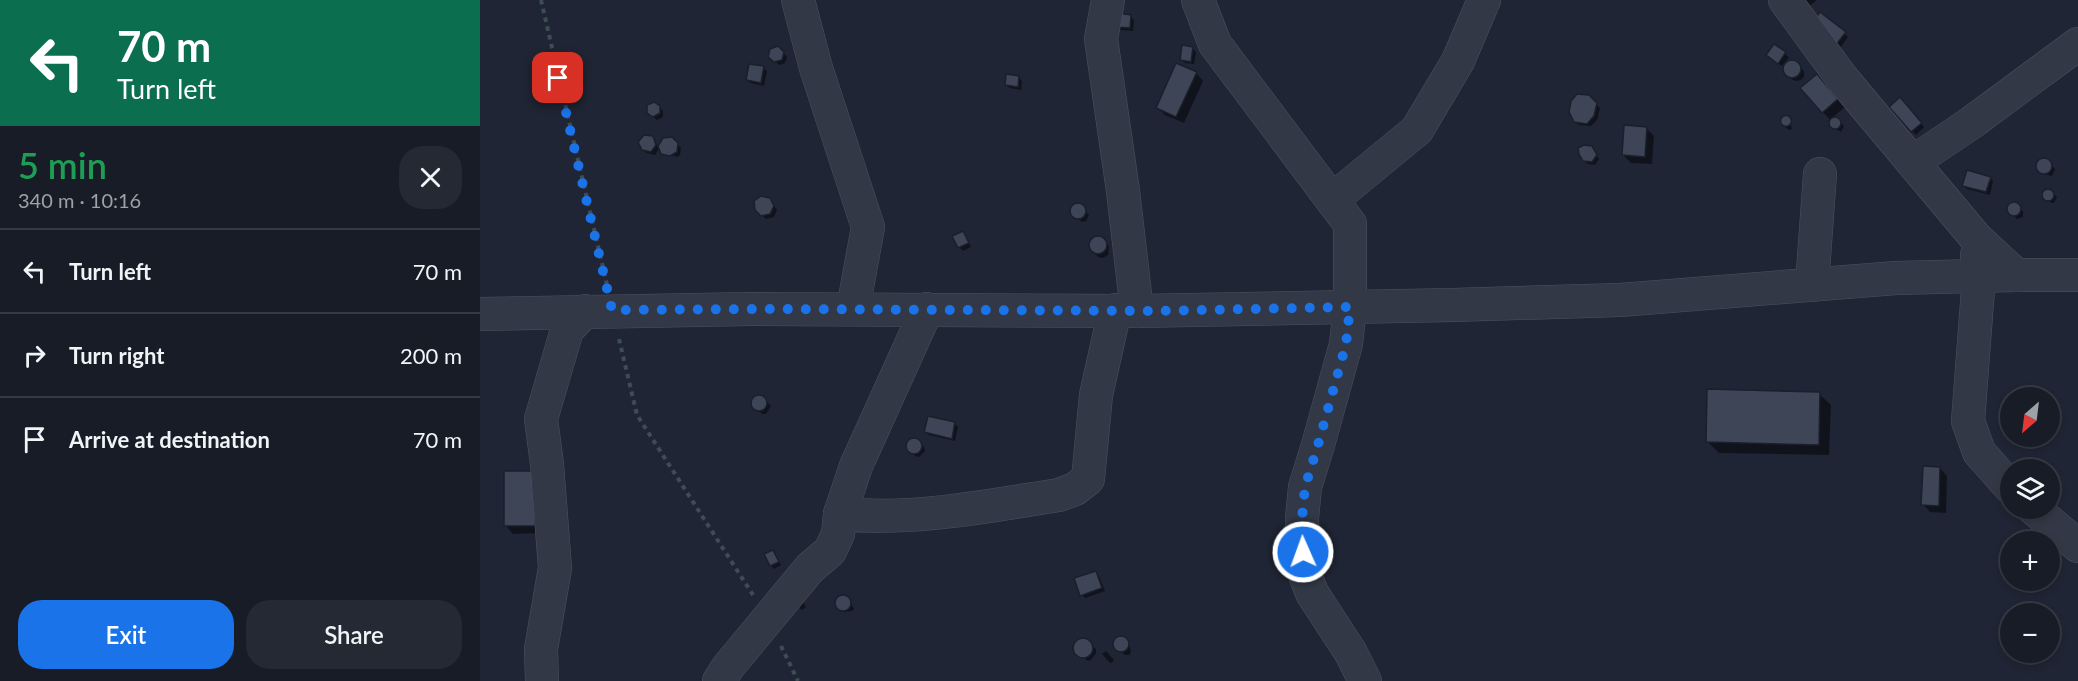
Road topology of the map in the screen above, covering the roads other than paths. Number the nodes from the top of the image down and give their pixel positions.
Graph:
1 (798, 0) edge
2 (1108, 0) edge
3 (1198, 0) edge
4 (1484, 0) edge
5 (1785, 0) edge
6 (2078, 44) edge
7 (1913, 162) junction
8 (1820, 174) dead end
9 (1332, 200) junction
10 (1976, 238) junction
11 (2016, 274) junction
12 (2078, 275) edge
13 (1979, 276) junction
14 (1812, 285) junction
15 (1350, 307) junction
16 (853, 309) junction
17 (927, 309) junction
18 (1126, 310) junction
19 (480, 314) edge
20 (577, 316) junction
21 (2000, 476) edge
22 (840, 514) junction
23 (2046, 519) edge
24 (2078, 546) edge
25 (542, 681) edge
26 (719, 681) edge
27 (1365, 681) edge

1 - 16 street
2 - 18 street
3 - 9 street
4 - 9 street
5 - 7 street
6 - 7 street
7 - 10 street
8 - 14 street
9 - 15 street
10 - 11 street
10 - 13 street
11 - 12 street
11 - 13 street
13 - 14 street
13 - 21 street
14 - 15 street
15 - 18 street
15 - 27 street
16 - 17 street
16 - 20 street
17 - 18 street
17 - 22 street
18 - 22 street
19 - 20 street
20 - 25 street
22 - 26 street
23 - 24 street

